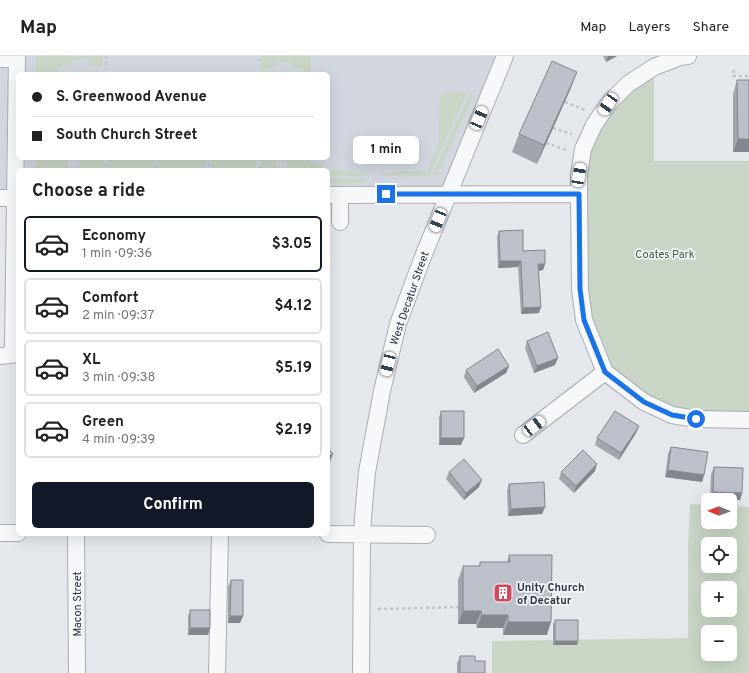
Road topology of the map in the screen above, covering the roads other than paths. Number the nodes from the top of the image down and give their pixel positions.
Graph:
1 (505, 56) edge
2 (688, 56) edge
3 (17, 58) edge
4 (0, 59) edge
5 (16, 72) edge
6 (16, 81) edge
7 (448, 194) junction
8 (579, 194) junction
9 (334, 195) edge
10 (11, 198) edge
11 (340, 222) dead end
12 (16, 350) edge
13 (16, 352) edge
14 (0, 356) edge
15 (605, 372) junction
16 (749, 420) edge
17 (523, 435) dead end
18 (0, 533) edge
19 (16, 533) edge
20 (330, 534) edge
21 (362, 534) junction
22 (427, 535) dead end
23 (76, 536) edge
24 (220, 536) edge
25 (77, 673) edge
26 (217, 673) edge
27 (361, 673) edge

1 - 7 street, West Decatur Street
2 - 8 street
3 - 4 street
3 - 5 street
6 - 10 street
7 - 8 street
7 - 9 street
7 - 21 street, West Decatur Street
8 - 15 street
9 - 11 street
10 - 12 street
13 - 14 street
15 - 16 street
15 - 17 street
18 - 19 street
20 - 21 street
21 - 22 street
21 - 27 street, West Decatur Street
23 - 25 street, Macon Street
24 - 26 street

